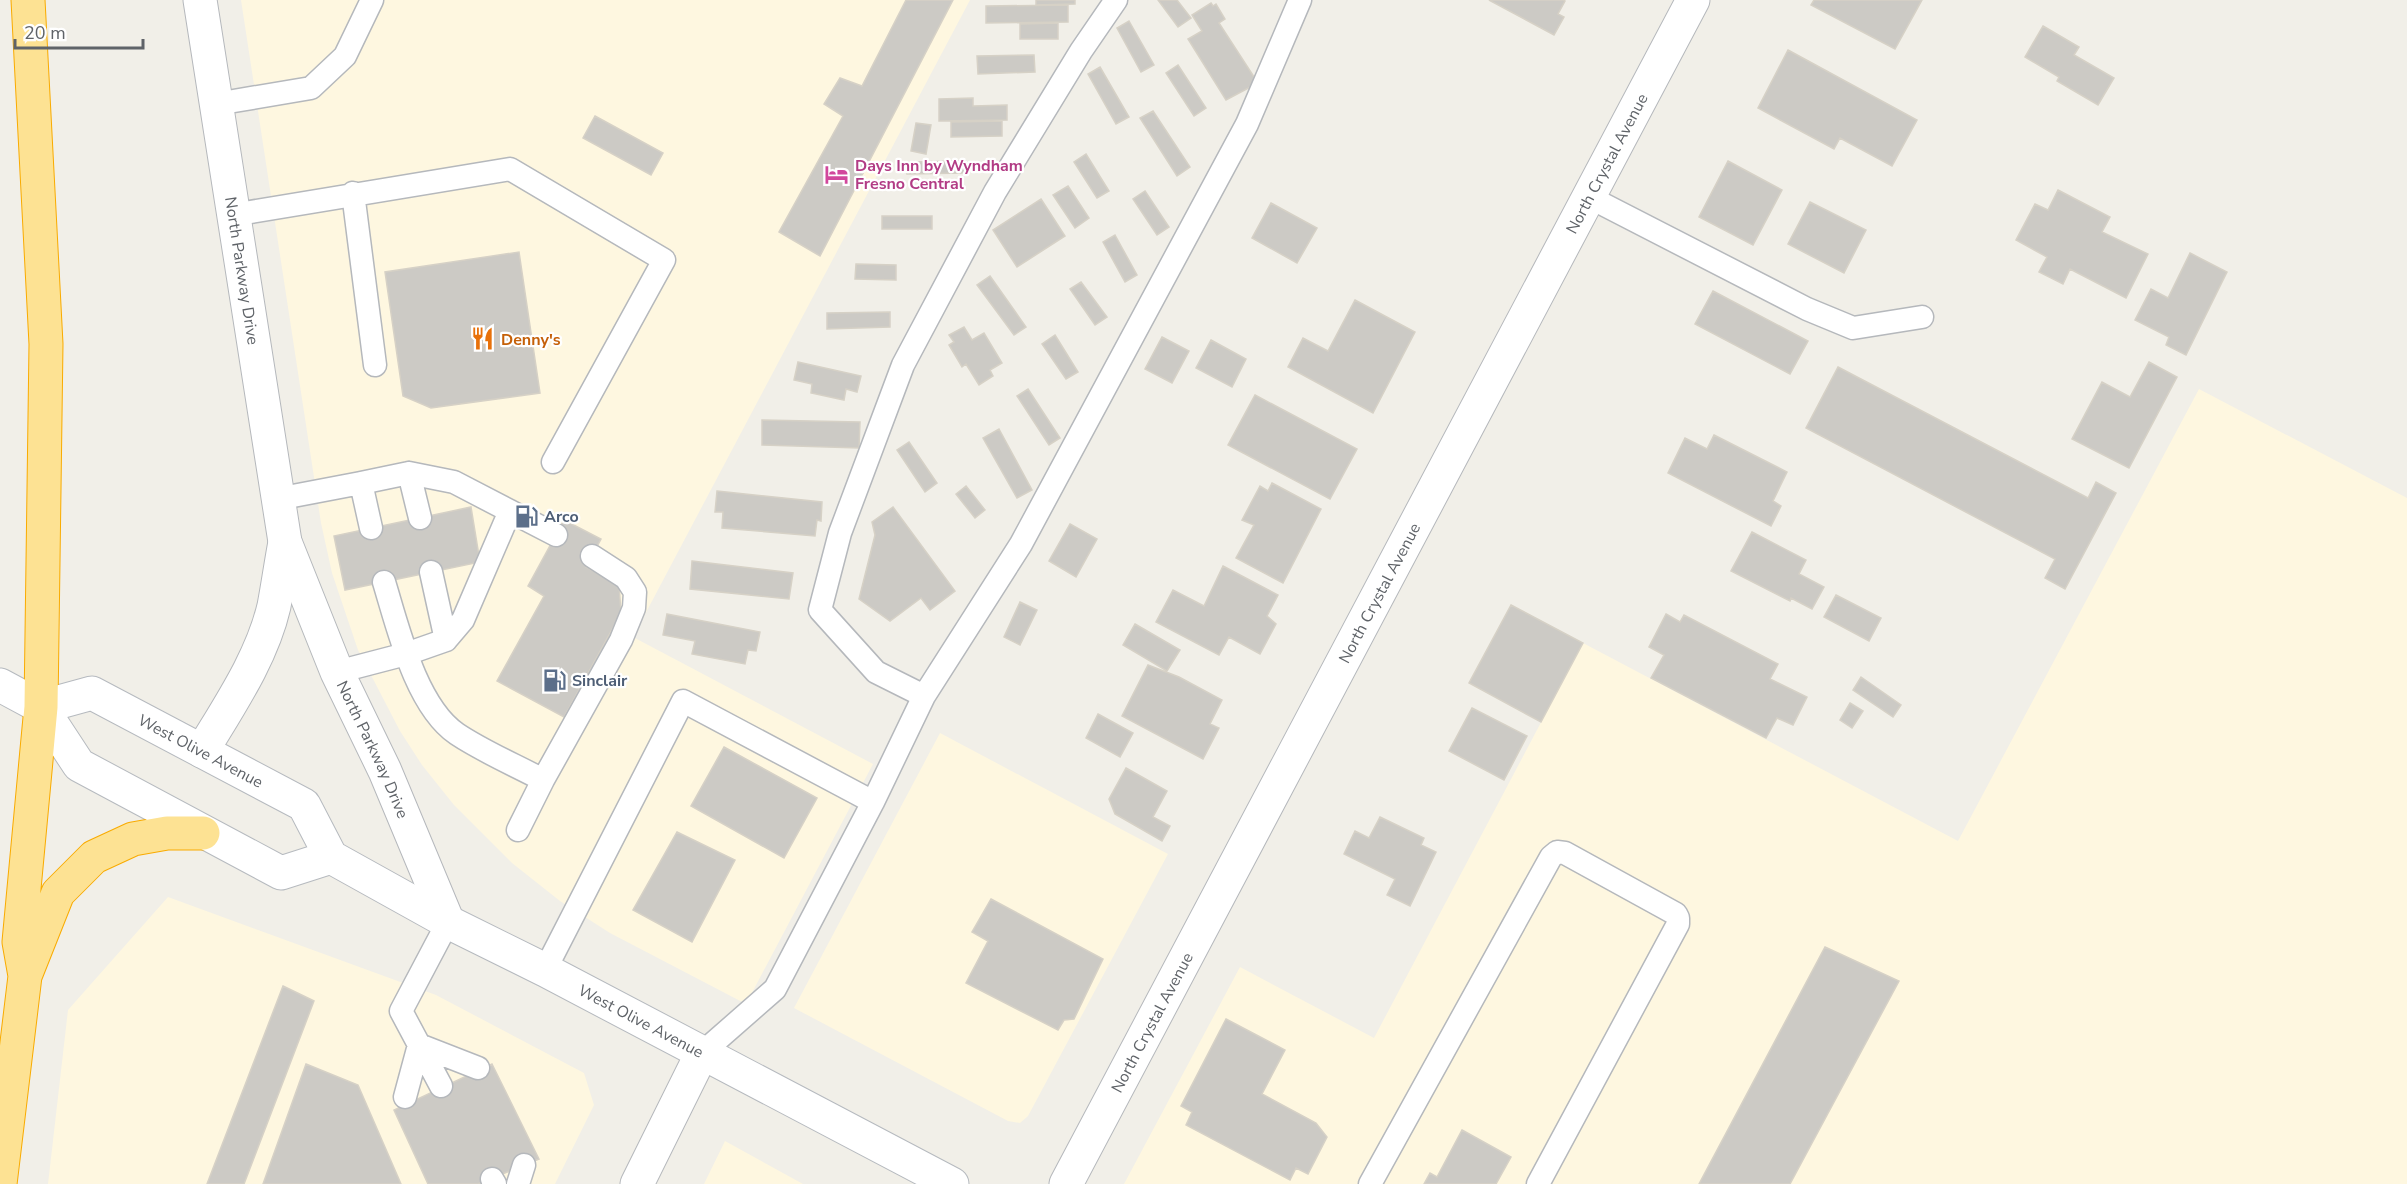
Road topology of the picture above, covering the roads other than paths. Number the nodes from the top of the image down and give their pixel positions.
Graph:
1 (28, 0) edge
2 (200, 0) edge
3 (372, 0) edge
4 (1116, 0) edge
5 (1300, 0) edge
6 (1693, 0) edge
7 (216, 104) junction
8 (353, 193) junction
9 (1589, 197) junction
10 (232, 215) junction
11 (1922, 317) dead end
12 (375, 365) dead end
13 (553, 462) dead end
14 (408, 473) junction
15 (361, 483) junction
16 (277, 499) junction
17 (510, 511) junction
18 (420, 518) dead end
19 (371, 528) dead end
20 (556, 536) dead end
21 (285, 542) junction
22 (592, 556) dead end
23 (431, 573) dead end
24 (384, 582) dead end
25 (446, 640) junction
26 (406, 654) junction
27 (337, 672) junction
28 (0, 685) edge
29 (924, 696) junction
30 (41, 707) junction
31 (202, 752) junction
32 (543, 780) junction
33 (873, 802) junction
34 (518, 830) dead end
35 (203, 833) junction
36 (332, 857) junction
37 (448, 922) junction
38 (545, 970) junction
39 (26, 976) junction
40 (419, 1045) junction
41 (702, 1053) junction
42 (478, 1068) dead end
43 (441, 1086) dead end
44 (405, 1097) dead end
45 (0, 1184) edge
46 (637, 1184) edge
47 (952, 1184) edge
48 (1066, 1184) edge
49 (1370, 1184) edge
50 (1538, 1184) edge

1 - 30 highway
2 - 7 street, North Parkway Drive
3 - 7 lane
4 - 29 lane
5 - 29 lane
6 - 9 street, North Crystal Avenue
7 - 10 street, North Parkway Drive
8 - 10 lane
8 - 12 lane
8 - 13 lane
9 - 11 lane
9 - 48 street, North Crystal Avenue
10 - 16 street, North Parkway Drive
14 - 15 lane
14 - 17 lane
14 - 18 lane
15 - 16 lane
15 - 19 lane
16 - 21 street, North Parkway Drive
17 - 20 lane
17 - 25 lane
21 - 27 street, North Parkway Drive
21 - 31 street, North Parkway Drive
22 - 32 lane
23 - 25 lane
24 - 26 lane
25 - 26 lane
26 - 27 lane
26 - 32 lane
27 - 37 street, North Parkway Drive
28 - 30 street
29 - 33 lane
30 - 31 street, West Olive Avenue
30 - 35 street
30 - 39 highway
31 - 36 street, West Olive Avenue
32 - 34 lane
33 - 38 lane
33 - 41 lane
35 - 36 street
35 - 39 highway
36 - 37 street, West Olive Avenue
37 - 38 street, West Olive Avenue
37 - 40 lane
38 - 41 street, West Olive Avenue
39 - 45 highway
40 - 42 lane
40 - 43 lane
40 - 44 lane
41 - 46 street
41 - 47 street, West Olive Avenue
49 - 50 lane

